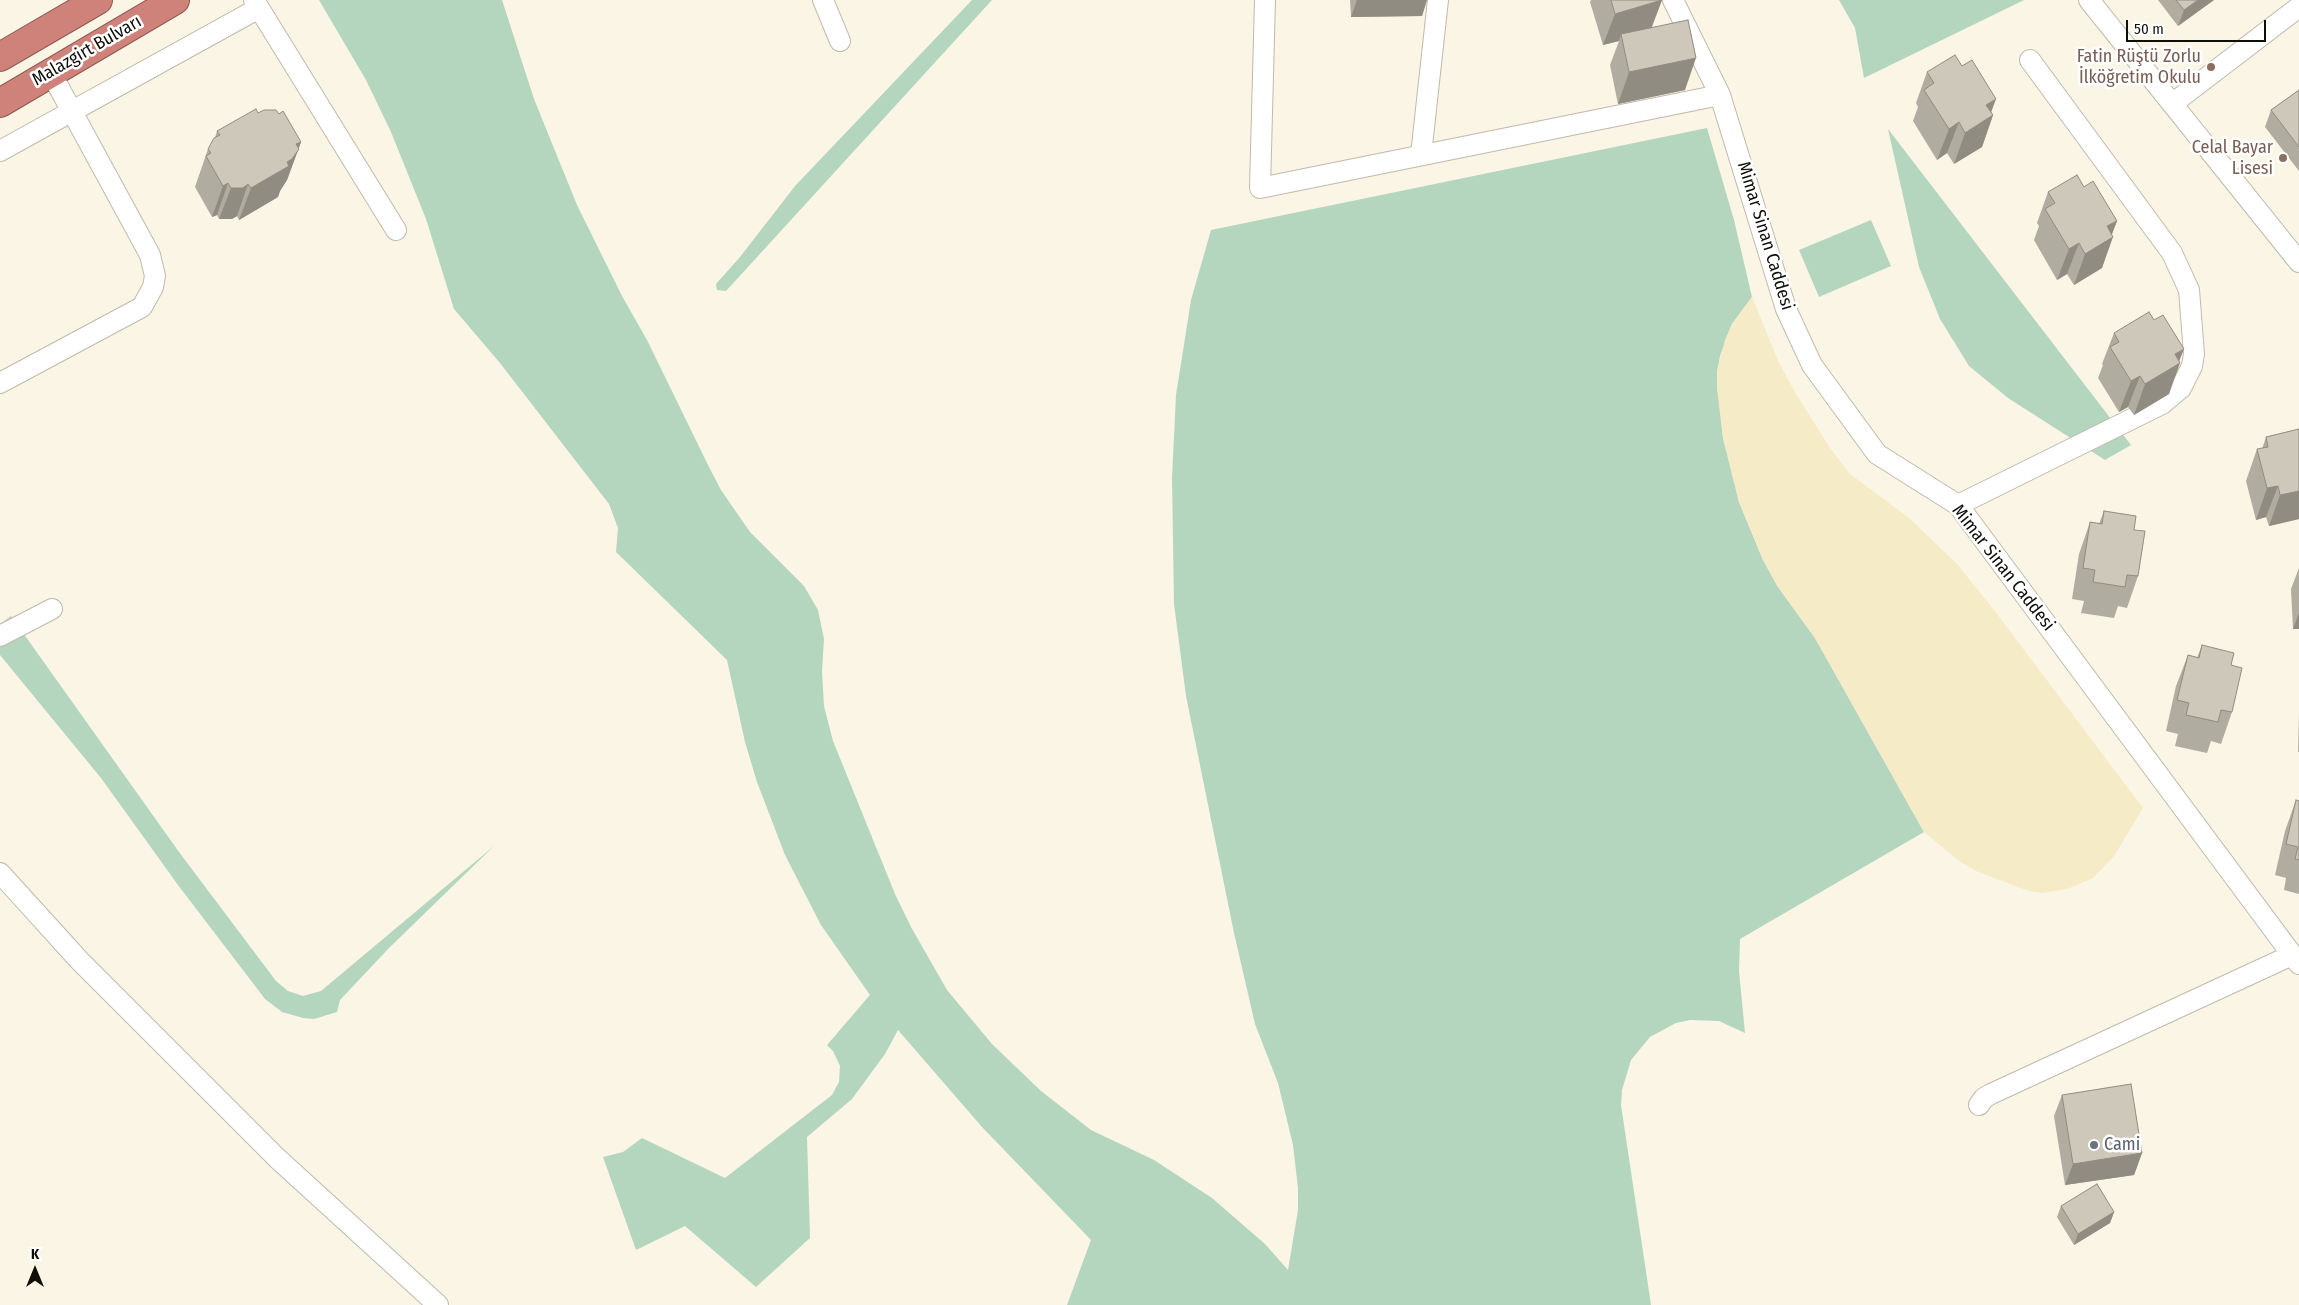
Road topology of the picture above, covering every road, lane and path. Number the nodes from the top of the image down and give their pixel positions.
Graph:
1 (98, 0) edge
2 (175, 0) edge
3 (823, 0) edge
4 (1264, 0) edge
5 (1438, 0) edge
6 (1673, 0) edge
7 (2089, 0) edge
8 (257, 4) edge
9 (2299, 7) edge
10 (840, 42) dead end
11 (0, 57) edge
12 (2030, 60) dead end
13 (50, 73) junction
14 (1720, 95) junction
15 (0, 102) edge
16 (2172, 104) junction
17 (71, 111) junction
18 (0, 151) edge
19 (1421, 155) junction
20 (396, 230) dead end
21 (2299, 262) edge
22 (0, 383) edge
23 (1958, 505) junction
24 (52, 609) dead end
25 (0, 636) edge
26 (0, 873) edge
27 (2296, 959) edge
28 (1979, 1105) dead end
29 (438, 1305) edge

1 - 11 highway
2 - 13 highway, Malazgirt Bulvarı
3 - 10 street
4 - 19 street
5 - 19 street
6 - 14 street, Mimar Sinan Caddesi
7 - 16 street
8 - 17 street
8 - 20 street
9 - 16 street
12 - 23 street
13 - 15 highway, Malazgirt Bulvarı
13 - 17 street
14 - 19 street
14 - 23 street, Mimar Sinan Caddesi
16 - 21 street
17 - 18 street
17 - 22 street
23 - 27 street, Mimar Sinan Caddesi
24 - 25 street
26 - 29 street
27 - 28 street

